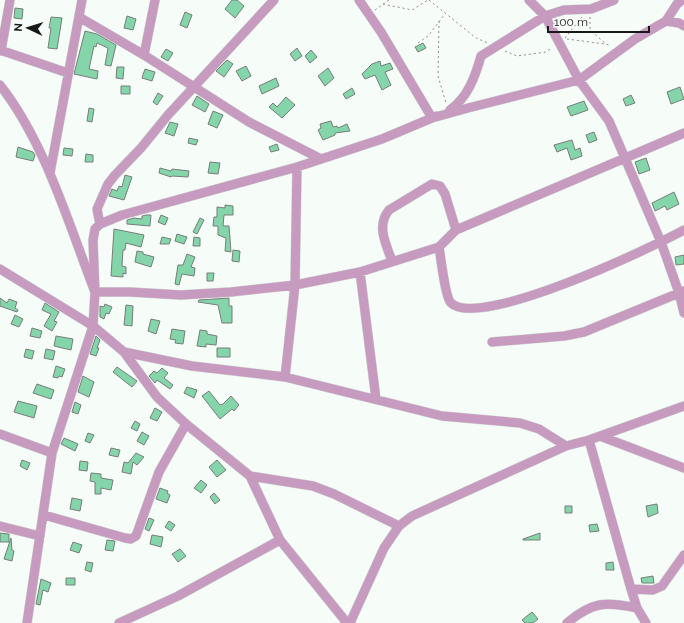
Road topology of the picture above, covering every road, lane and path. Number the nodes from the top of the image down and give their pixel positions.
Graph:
1 (10, 0) edge
2 (82, 0) edge
3 (155, 0) edge
4 (274, 0) edge
5 (359, 0) edge
6 (389, 0) edge
7 (428, 0) edge
8 (529, 0) edge
9 (614, 0) edge
10 (682, 0) edge
11 (384, 4) junction
12 (590, 9) junction
13 (369, 14) junction
14 (446, 14) dead end
15 (545, 16) junction
16 (79, 17) junction
17 (439, 21) junction
18 (666, 21) junction
19 (684, 26) edge
20 (558, 40) junction
21 (418, 43) dead end
22 (606, 44) junction
23 (621, 49) junction
24 (1, 50) edge
25 (144, 55) junction
26 (68, 73) junction
27 (579, 80) junction
28 (0, 86) edge
29 (193, 87) junction
30 (448, 111) junction
31 (432, 118) junction
32 (684, 133) edge
33 (626, 158) junction
34 (321, 159) junction
35 (297, 167) junction
36 (50, 173) junction
37 (100, 224) junction
38 (456, 230) junction
39 (684, 230) edge
40 (661, 242) junction
41 (439, 247) junction
42 (392, 261) junction
43 (0, 269) edge
44 (360, 272) junction
45 (295, 285) junction
46 (95, 292) junction
47 (682, 292) edge
48 (684, 313) edge
49 (93, 326) junction
50 (492, 342) dead end
51 (124, 352) junction
52 (285, 377) junction
53 (376, 399) junction
54 (684, 406) edge
55 (186, 424) junction
56 (0, 434) edge
57 (600, 436) junction
58 (589, 440) junction
59 (566, 446) junction
60 (52, 453) junction
61 (684, 468) edge
62 (250, 476) junction
63 (44, 515) junction
64 (0, 526) edge
65 (398, 526) junction
66 (40, 536) junction
67 (280, 540) junction
68 (684, 555) edge
69 (631, 589) junction
70 (637, 608) junction
71 (27, 623) edge
72 (120, 623) edge
73 (348, 623) edge
74 (567, 623) edge
75 (646, 623) edge

1 - 24 street
2 - 16 street
3 - 25 street
4 - 29 street
5 - 13 street
6 - 11 path
7 - 11 path
8 - 15 street
9 - 12 street
10 - 18 street
11 - 13 path
12 - 15 street
12 - 22 path
13 - 31 street
14 - 17 path
15 - 20 street
15 - 30 street
16 - 25 street
16 - 26 street
17 - 21 path
17 - 30 path
18 - 19 street
18 - 23 street
20 - 22 path
20 - 27 street
22 - 23 path
23 - 27 street
24 - 26 street
25 - 29 street
26 - 36 street
27 - 31 street
27 - 33 street
28 - 36 street
29 - 34 street
29 - 37 street
30 - 31 street
31 - 34 street
32 - 33 street
33 - 38 street
33 - 40 street
34 - 35 street
35 - 37 street
35 - 45 street
36 - 46 street
37 - 46 street
38 - 41 street
38 - 42 street
39 - 40 street
40 - 41 street
40 - 47 street
41 - 42 street
42 - 44 street
43 - 49 street
44 - 45 street
44 - 53 street
45 - 46 street
45 - 52 street
46 - 49 street
47 - 48 street
47 - 50 street
49 - 51 street
49 - 60 street
51 - 52 street
51 - 55 street
52 - 53 street
53 - 59 street
54 - 57 street
55 - 62 street
55 - 63 street
56 - 60 street
57 - 58 street
57 - 61 street
58 - 59 street
58 - 69 street
59 - 65 street
60 - 63 street
62 - 65 street
62 - 67 street
63 - 66 street
64 - 66 street
65 - 73 street
66 - 71 street
67 - 72 street
67 - 73 street
68 - 69 street
69 - 70 street
70 - 74 street
70 - 75 street

